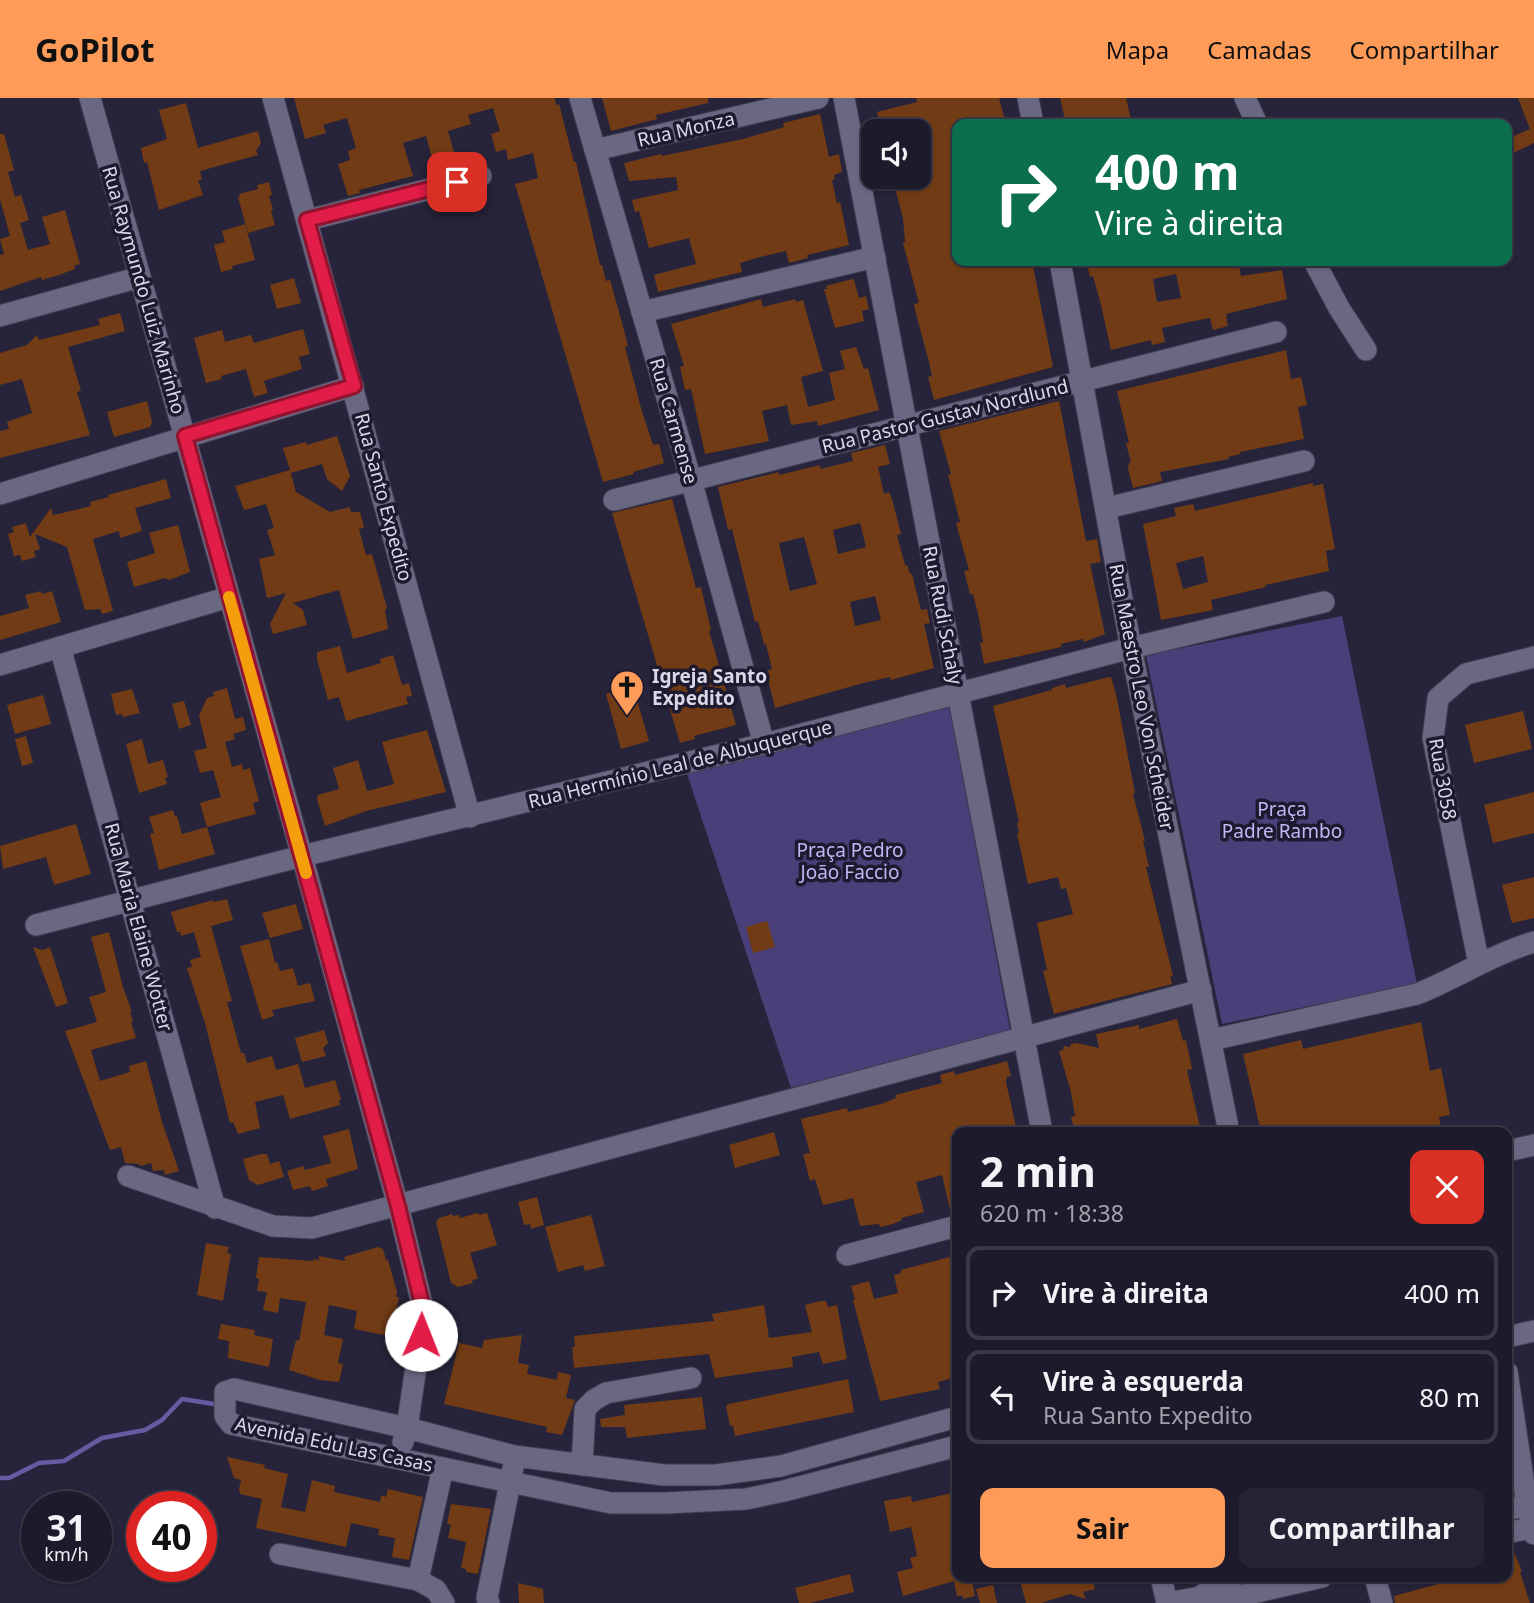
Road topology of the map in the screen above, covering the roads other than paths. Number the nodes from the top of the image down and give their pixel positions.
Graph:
1 (90, 98) edge
2 (273, 98) edge
3 (580, 98) edge
4 (818, 98) edge
5 (844, 98) edge
6 (1028, 98) edge
7 (1245, 98) edge
8 (1032, 119) edge
9 (1255, 119) edge
10 (595, 150) junction
11 (481, 176) dead end
12 (307, 220) junction
13 (875, 257) junction
14 (1061, 266) edge
15 (1317, 266) edge
16 (140, 277) junction
17 (642, 312) junction
18 (0, 316) edge
19 (1276, 332) dead end
20 (1366, 350) dead end
21 (1084, 381) junction
22 (354, 386) junction
23 (906, 426) junction
24 (185, 436) junction
25 (1304, 461) dead end
26 (691, 480) junction
27 (0, 494) edge
28 (614, 500) dead end
29 (1107, 508) junction
30 (229, 597) junction
31 (1324, 602) dead end
32 (60, 648) junction
33 (1131, 648) junction
34 (1534, 657) edge
35 (0, 665) edge
36 (958, 693) junction
37 (764, 744) junction
38 (470, 817) junction
39 (302, 856) junction
40 (132, 902) junction
41 (36, 925) dead end
42 (1534, 942) edge
43 (1479, 964) junction
44 (1201, 990) junction
45 (1025, 1038) junction
46 (1211, 1040) junction
47 (1041, 1127) edge
48 (1228, 1127) edge
49 (1534, 1145) edge
50 (1512, 1150) edge
51 (128, 1176) dead end
52 (398, 1206) junction
53 (215, 1208) junction
54 (952, 1227) edge
55 (847, 1255) dead end
56 (1534, 1331) edge
57 (1512, 1336) edge
58 (691, 1378) dead end
59 (952, 1417) edge
60 (1512, 1417) edge
61 (407, 1429) junction
62 (952, 1447) edge
63 (514, 1456) junction
64 (399, 1458) junction
65 (582, 1465) junction
66 (443, 1468) junction
67 (716, 1475) junction
68 (510, 1483) junction
69 (715, 1501) junction
70 (1522, 1506) edge
71 (1533, 1530) edge
72 (1512, 1532) edge
73 (280, 1554) dead end
74 (418, 1580) junction
75 (1162, 1582) edge
76 (1218, 1582) edge
77 (1300, 1582) edge
78 (1376, 1582) edge
79 (1198, 1592) edge
80 (444, 1603) edge
81 (489, 1603) edge
82 (1168, 1603) edge
83 (1382, 1603) edge

1 - 16 street, Rua Raymundo Luiz Marinho
2 - 12 street, Rua Santo Expedito
3 - 10 street, Rua Carmense
4 - 10 street, Rua Monza
5 - 13 street, Rua Rudi Schaly
6 - 8 street
7 - 9 street
10 - 17 street, Rua Carmense
11 - 12 street
12 - 22 street, Rua Santo Expedito
13 - 17 street
13 - 23 street, Rua Rudi Schaly
14 - 21 street, Rua Maestro Leo Von Scheider
15 - 20 street
16 - 18 street
16 - 24 street, Rua Raymundo Luiz Marinho
17 - 26 street, Rua Carmense
19 - 21 street, Rua Pastor Gustav Nordlund
21 - 23 street, Rua Pastor Gustav Nordlund
21 - 29 street, Rua Maestro Leo Von Scheider
22 - 24 street
22 - 38 street, Rua Santo Expedito
23 - 26 street, Rua Pastor Gustav Nordlund
23 - 36 street, Rua Rudi Schaly
24 - 27 street
24 - 30 street, Rua Raymundo Luiz Marinho
25 - 29 street
26 - 28 street, Rua Pastor Gustav Nordlund
26 - 37 street, Rua Carmense
29 - 33 street, Rua Maestro Leo Von Scheider
30 - 32 street
30 - 39 street, Rua Raymundo Luiz Marinho
31 - 33 street, Rua Hermínio Leal de Albuquerque
32 - 35 street
32 - 40 street, Rua Maria Elaine Wotter
33 - 36 street, Rua Hermínio Leal de Albuquerque
33 - 44 street, Rua Maestro Leo Von Scheider
34 - 43 street, Rua 3058
36 - 37 street, Rua Hermínio Leal de Albuquerque
36 - 45 street, Rua Rudi Schaly
37 - 38 street, Rua Hermínio Leal de Albuquerque
38 - 39 street, Rua Hermínio Leal de Albuquerque
39 - 40 street, Rua Hermínio Leal de Albuquerque
39 - 52 street, Rua Raymundo Luiz Marinho
40 - 41 street, Rua Hermínio Leal de Albuquerque
40 - 53 street, Rua Maria Elaine Wotter
42 - 43 street
43 - 46 street
44 - 45 street
44 - 46 street, Rua Maestro Leo Von Scheider
45 - 47 street, Rua Rudi Schaly
45 - 52 street
46 - 48 street, Rua Maestro Leo Von Scheider
49 - 50 street
51 - 53 street
52 - 53 street
52 - 61 street, Rua Raymundo Luiz Marinho
54 - 55 street
56 - 57 street
58 - 65 street
59 - 67 street, Avenida Edu Las Casas
60 - 70 street
61 - 63 street, Avenida Edu Las Casas
61 - 64 street, Rua Raymundo Luiz Marinho
61 - 64 street, Avenida Edu Las Casas
62 - 69 street, Avenida Edu Las Casas
63 - 65 street, Avenida Edu Las Casas
63 - 68 street
64 - 66 street, Avenida Edu Las Casas
65 - 67 street, Avenida Edu Las Casas
66 - 68 street, Avenida Edu Las Casas
66 - 74 street
67 - 69 street
68 - 69 street, Avenida Edu Las Casas
68 - 81 street
70 - 71 street
71 - 72 street
73 - 74 street
74 - 80 street
75 - 82 street
76 - 79 street
77 - 79 street
78 - 83 street
79 - 82 street

